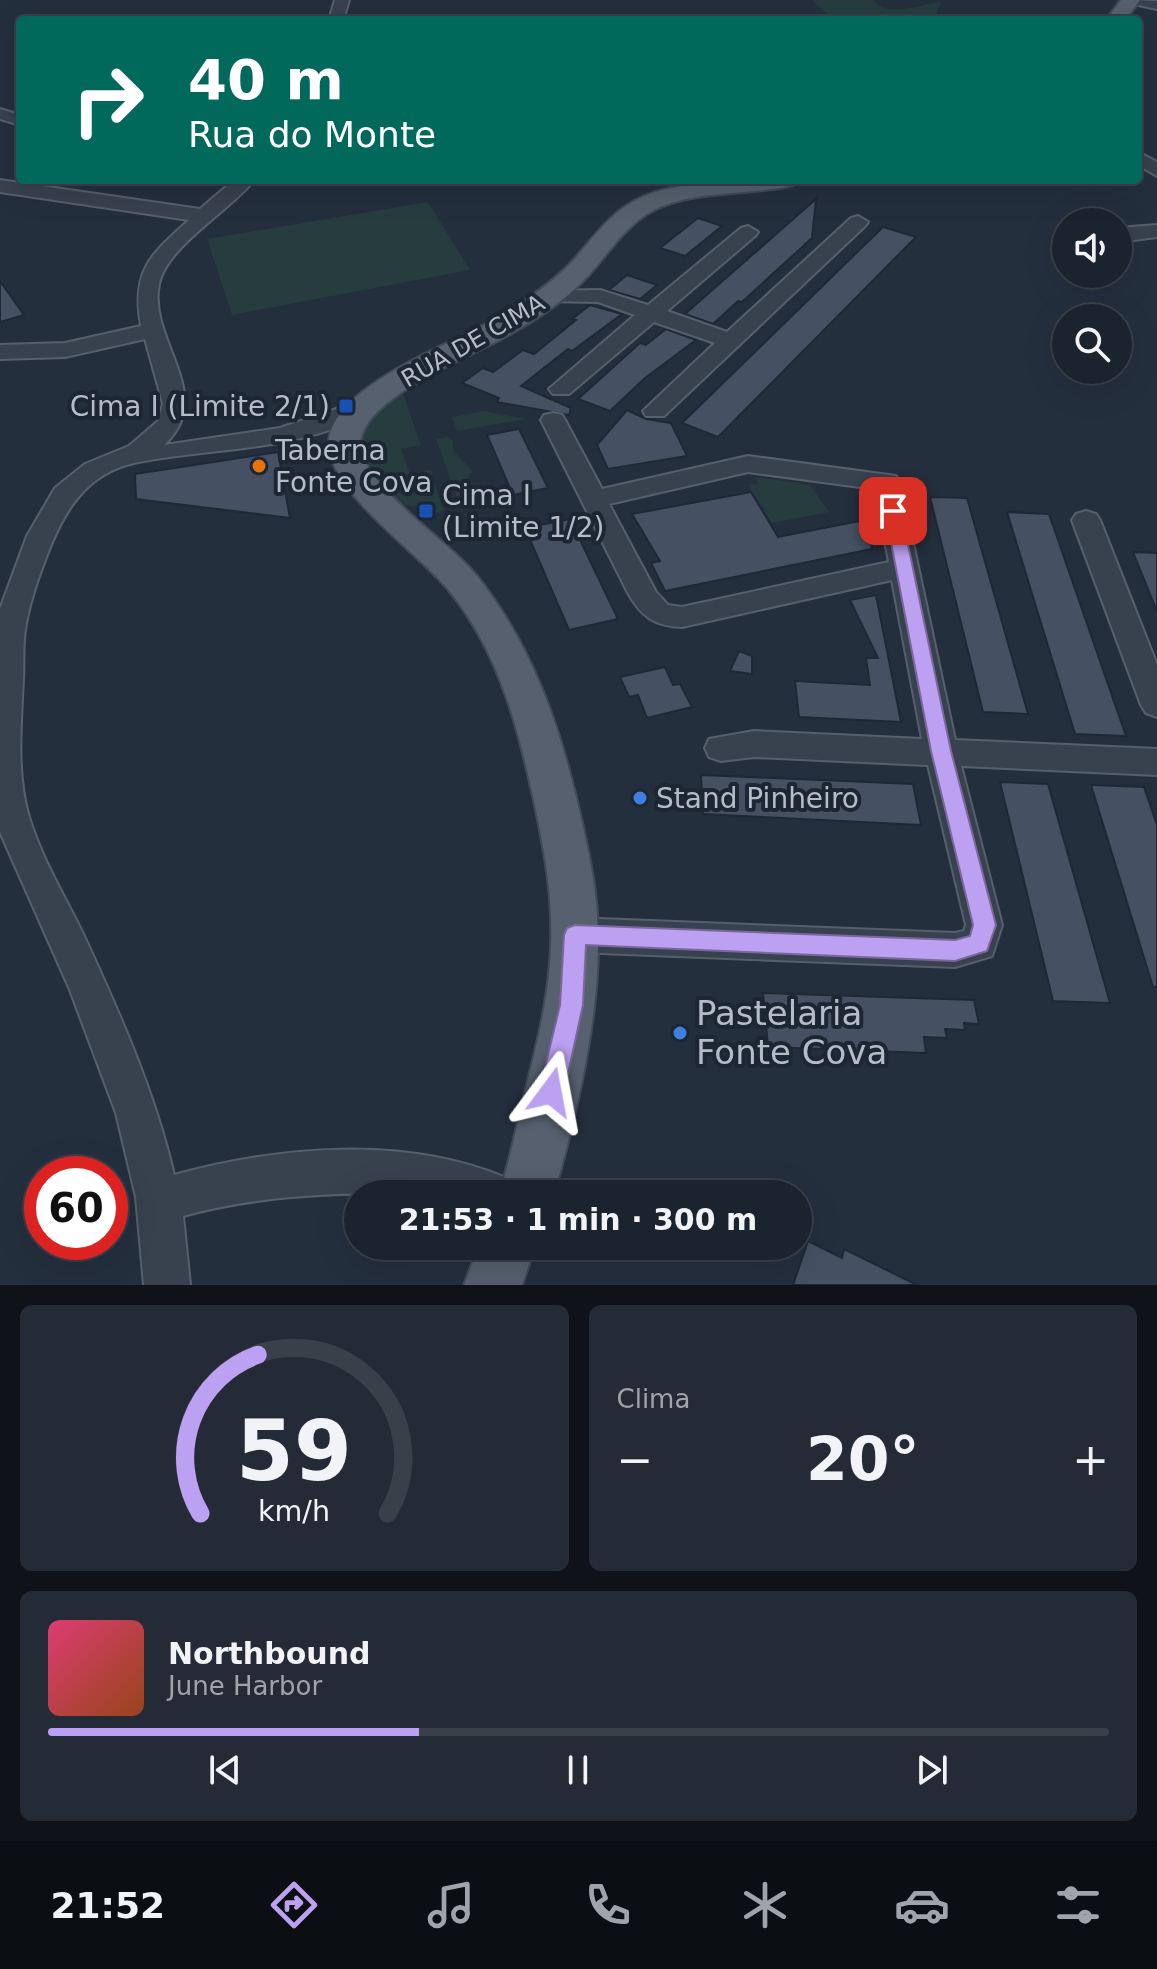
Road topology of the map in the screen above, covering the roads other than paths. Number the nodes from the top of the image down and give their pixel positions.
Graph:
1 (1132, 0) edge
2 (1157, 5) edge
3 (1118, 16) edge
4 (240, 184) edge
5 (741, 184) edge
6 (0, 186) edge
7 (204, 216) junction
8 (858, 222) dead end
9 (1157, 231) edge
10 (748, 232) dead end
11 (1132, 232) edge
12 (574, 275) junction
13 (550, 296) junction
14 (600, 296) junction
15 (651, 314) junction
16 (155, 329) junction
17 (730, 340) junction
18 (0, 352) edge
19 (561, 389) dead end
20 (366, 406) junction
21 (655, 411) dead end
22 (553, 420) dead end
23 (292, 435) junction
24 (131, 456) junction
25 (350, 462) junction
26 (594, 499) junction
27 (1086, 520) dead end
28 (905, 568) junction
29 (1157, 705) edge
30 (721, 748) dead end
31 (941, 751) junction
32 (1157, 762) edge
33 (575, 935) junction
34 (440, 1180) edge
35 (529, 1180) edge
36 (159, 1201) junction
37 (502, 1260) edge
38 (167, 1285) edge
39 (493, 1285) edge

1 - 2 street
1 - 3 main road
4 - 7 street
5 - 12 main road, RUA DE CIMA
6 - 7 street
7 - 16 street
8 - 17 street
9 - 11 street
10 - 15 street
12 - 13 main road, RUA DE CIMA
12 - 14 street
13 - 14 street
13 - 20 main road, RUA DE CIMA
14 - 15 street
15 - 17 street
15 - 19 street
16 - 18 street
16 - 24 street
17 - 21 street
20 - 23 street
20 - 25 main road
22 - 26 street
23 - 24 street
23 - 25 street
24 - 36 street
25 - 33 main road
26 - 28 street
26 - 28 street
27 - 29 street
28 - 31 street
30 - 31 street
31 - 32 street
31 - 33 street
33 - 35 main road
34 - 36 street
36 - 38 street
37 - 39 main road

